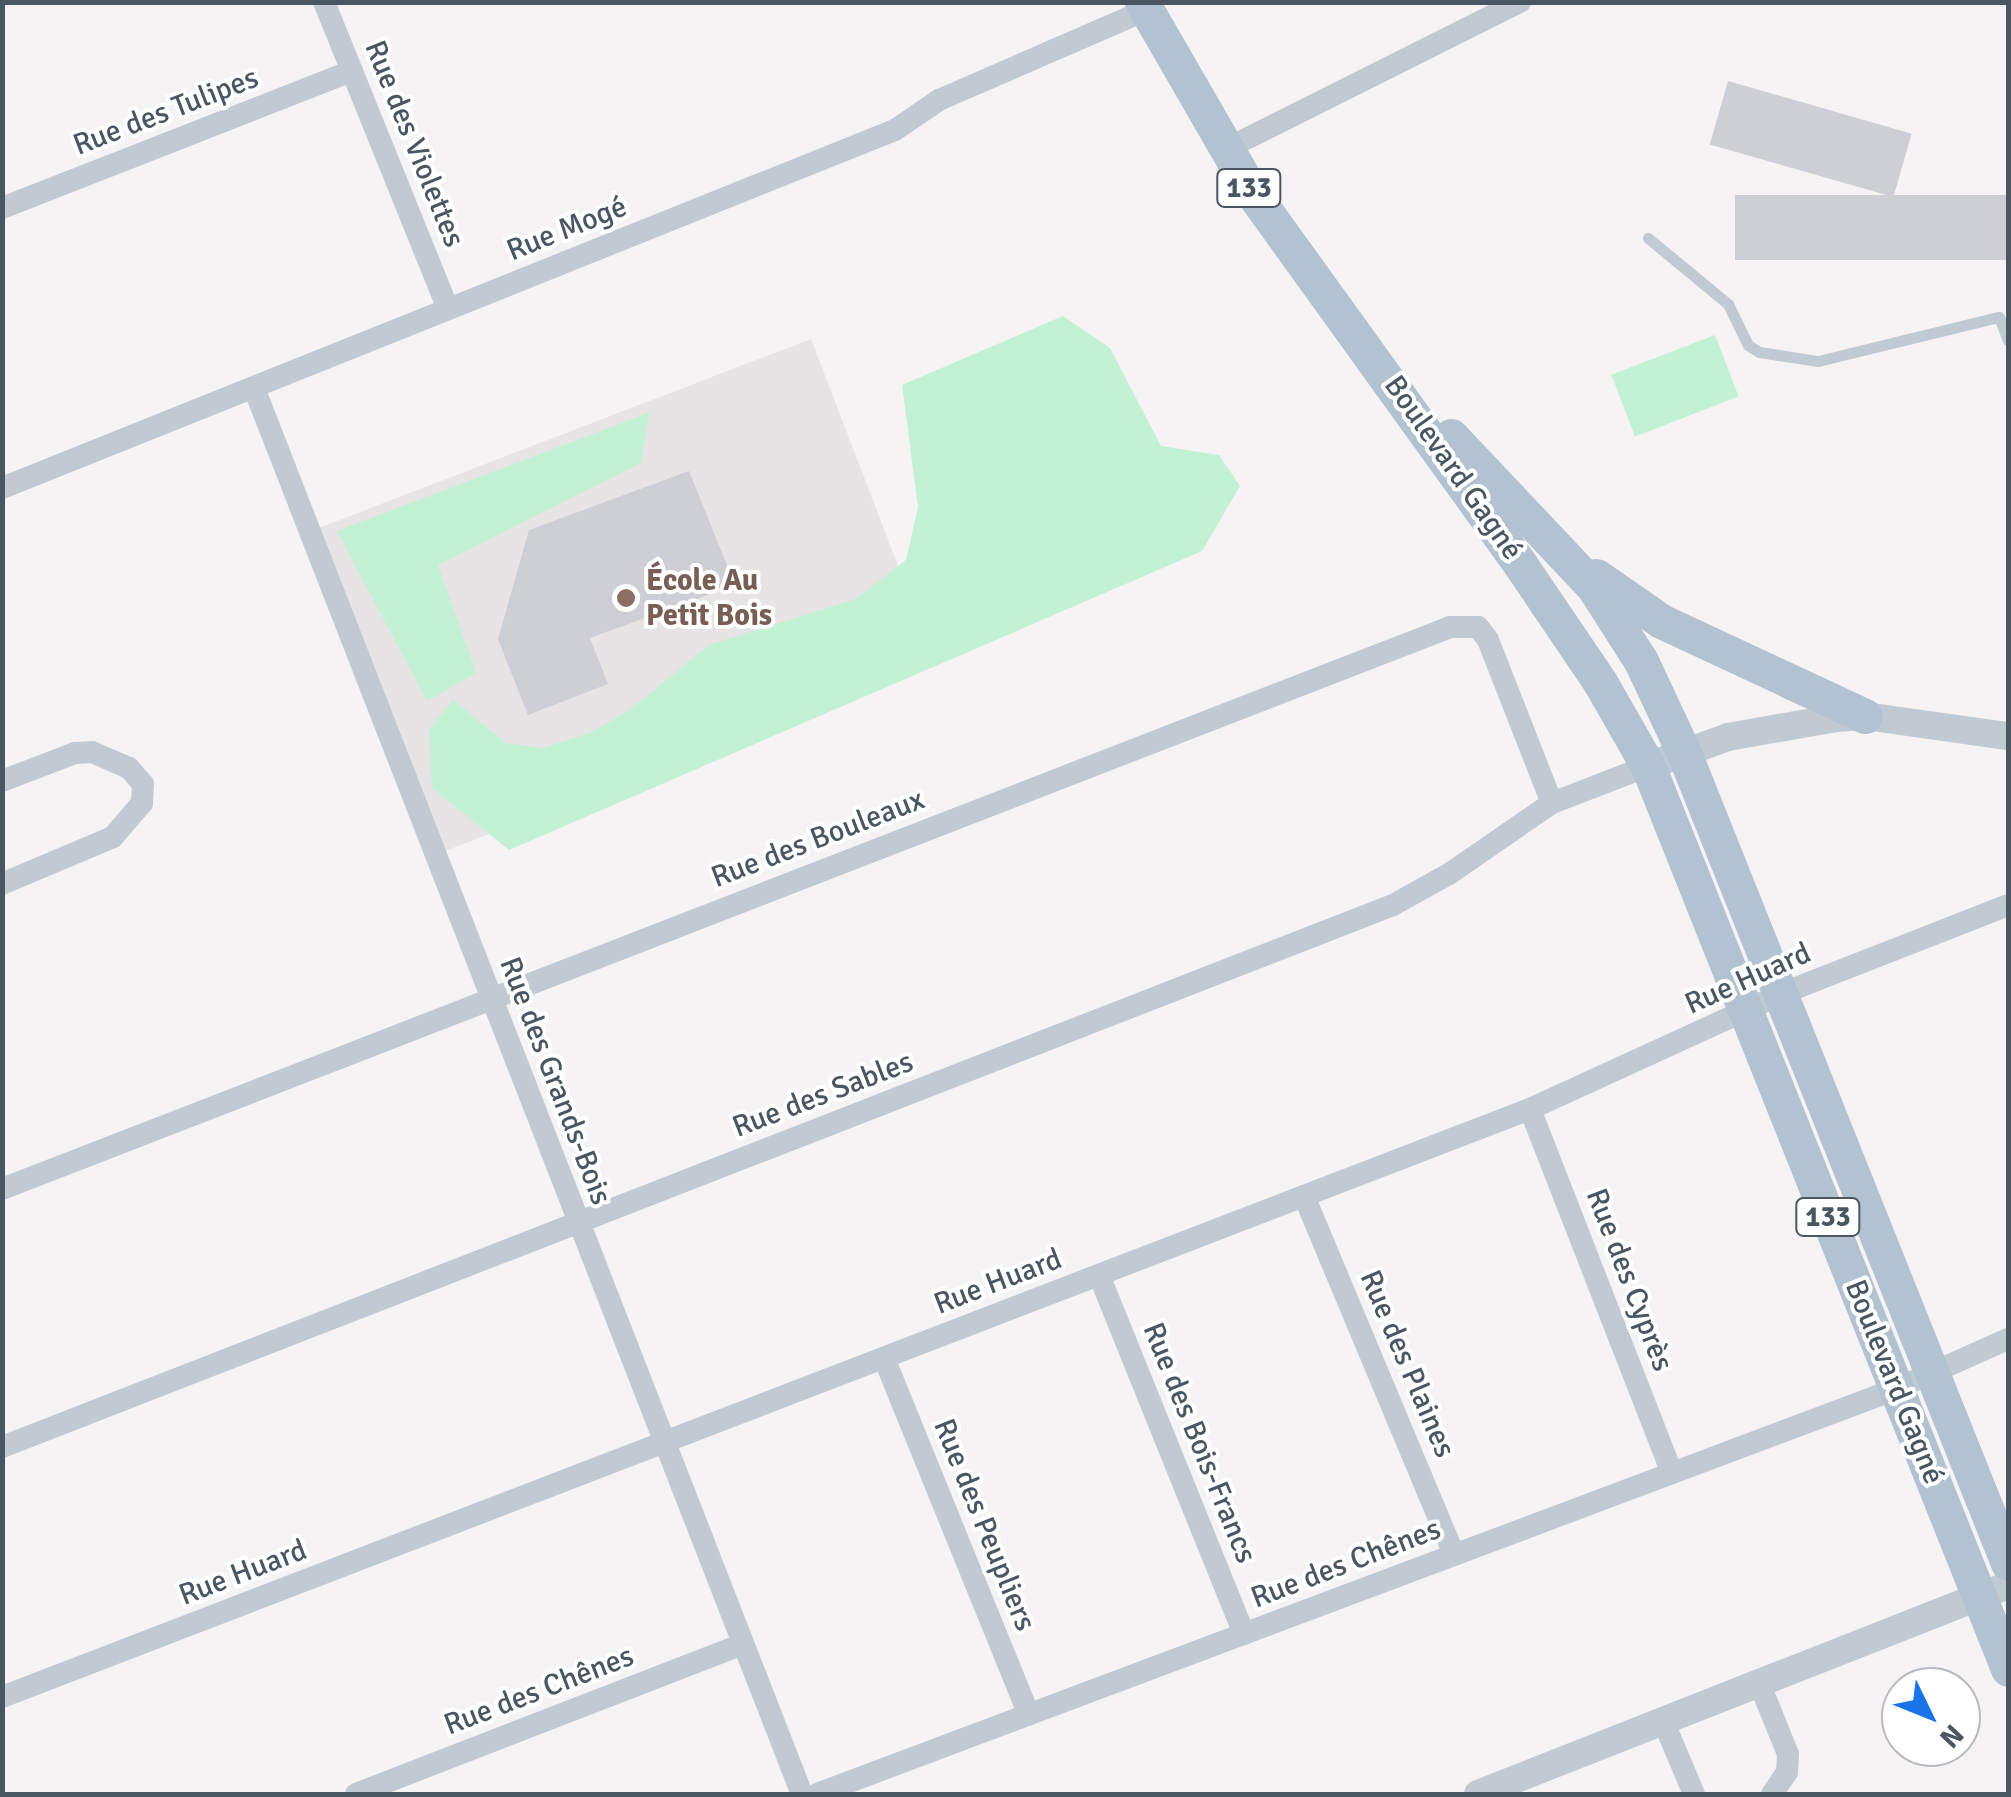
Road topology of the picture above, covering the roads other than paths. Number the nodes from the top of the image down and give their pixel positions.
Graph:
1 (324, 2) edge
2 (1520, 2) edge
3 (1144, 6) edge
4 (352, 71) junction
5 (1226, 149) junction
6 (2, 208) edge
7 (1648, 238) dead end
8 (448, 309) junction
9 (2008, 340) edge
10 (1377, 360) junction
11 (254, 388) junction
12 (2, 488) edge
13 (1566, 553) junction
14 (1865, 716) junction
15 (2008, 736) edge
16 (1684, 753) junction
17 (1648, 766) junction
18 (2, 780) edge
19 (1552, 803) junction
20 (2, 884) edge
21 (2008, 906) edge
22 (1780, 994) junction
23 (490, 998) junction
24 (1747, 1011) junction
25 (1530, 1109) junction
26 (2, 1189) edge
27 (1304, 1196) junction
28 (578, 1222) junction
29 (1099, 1275) junction
30 (2008, 1339) edge
31 (884, 1358) junction
32 (1932, 1372) junction
33 (1896, 1389) junction
34 (665, 1443) junction
35 (2, 1447) edge
36 (1672, 1474) junction
37 (1454, 1555) junction
38 (2008, 1564) edge
39 (1994, 1590) edge
40 (1244, 1634) junction
41 (743, 1644) junction
42 (2008, 1668) edge
43 (1760, 1685) junction
44 (2, 1697) edge
45 (1029, 1715) junction
46 (1664, 1723) junction
47 (356, 1794) edge
48 (802, 1794) edge
49 (816, 1794) edge
50 (1478, 1794) edge
51 (1694, 1794) edge
52 (1772, 1794) edge

1 - 4 street, Rue des Violettes
2 - 5 street
3 - 5 main road, 133
3 - 8 street, Rue Mogé
4 - 6 street, Rue des Tulipes
4 - 8 street, Rue des Violettes
5 - 10 main road, 133
7 - 9 lane
8 - 11 street, Rue Mogé
10 - 13 main road, Boulevard Gagné / 133
10 - 17 main road, Boulevard Gagné / 133
11 - 12 street, Rue Mogé
11 - 23 street, Rue des Grands-Bois
13 - 14 main road
13 - 16 main road, Boulevard Gagné / 133
14 - 15 street
14 - 16 street
16 - 17 street
16 - 22 main road, Boulevard Gagné / 133
17 - 19 street, Rue des Sables
17 - 24 main road, Boulevard Gagné / 133
18 - 20 street
19 - 23 street, Rue des Bouleaux
19 - 28 street, Rue des Sables
21 - 22 street, Rue Huard
22 - 24 street, Rue Huard
22 - 32 main road, Boulevard Gagné / 133
23 - 26 street, Rue des Bouleaux
23 - 28 street, Rue des Grands-Bois
24 - 25 street, Rue Huard
24 - 33 main road, Boulevard Gagné / 133
25 - 27 street, Rue Huard
25 - 36 street, Rue des Cyprès
27 - 29 street, Rue Huard
27 - 37 street, Rue des Plaines
28 - 34 street, Rue des Grands-Bois
28 - 35 street, Rue des Sables
29 - 31 street, Rue Huard
29 - 40 street, Rue des Bois-Francs
30 - 32 street, Rue des Chênes
31 - 34 street, Rue Huard
31 - 45 street, Rue des Peupliers
32 - 33 street, Rue des Chênes
32 - 38 main road, Boulevard Gagné / 133
33 - 36 street, Rue des Chênes
33 - 39 main road, Boulevard Gagné / 133
34 - 41 street, Rue des Grands-Bois
34 - 44 street, Rue Huard
36 - 37 street, Rue des Chênes
37 - 40 street, Rue des Chênes
39 - 42 main road, Boulevard Gagné / 133
39 - 43 street
40 - 45 street, Rue des Chênes
41 - 47 street, Rue des Chênes
41 - 48 street, Rue des Grands-Bois
43 - 46 street
43 - 52 street
45 - 49 street, Rue des Chênes
46 - 50 street
46 - 51 street

